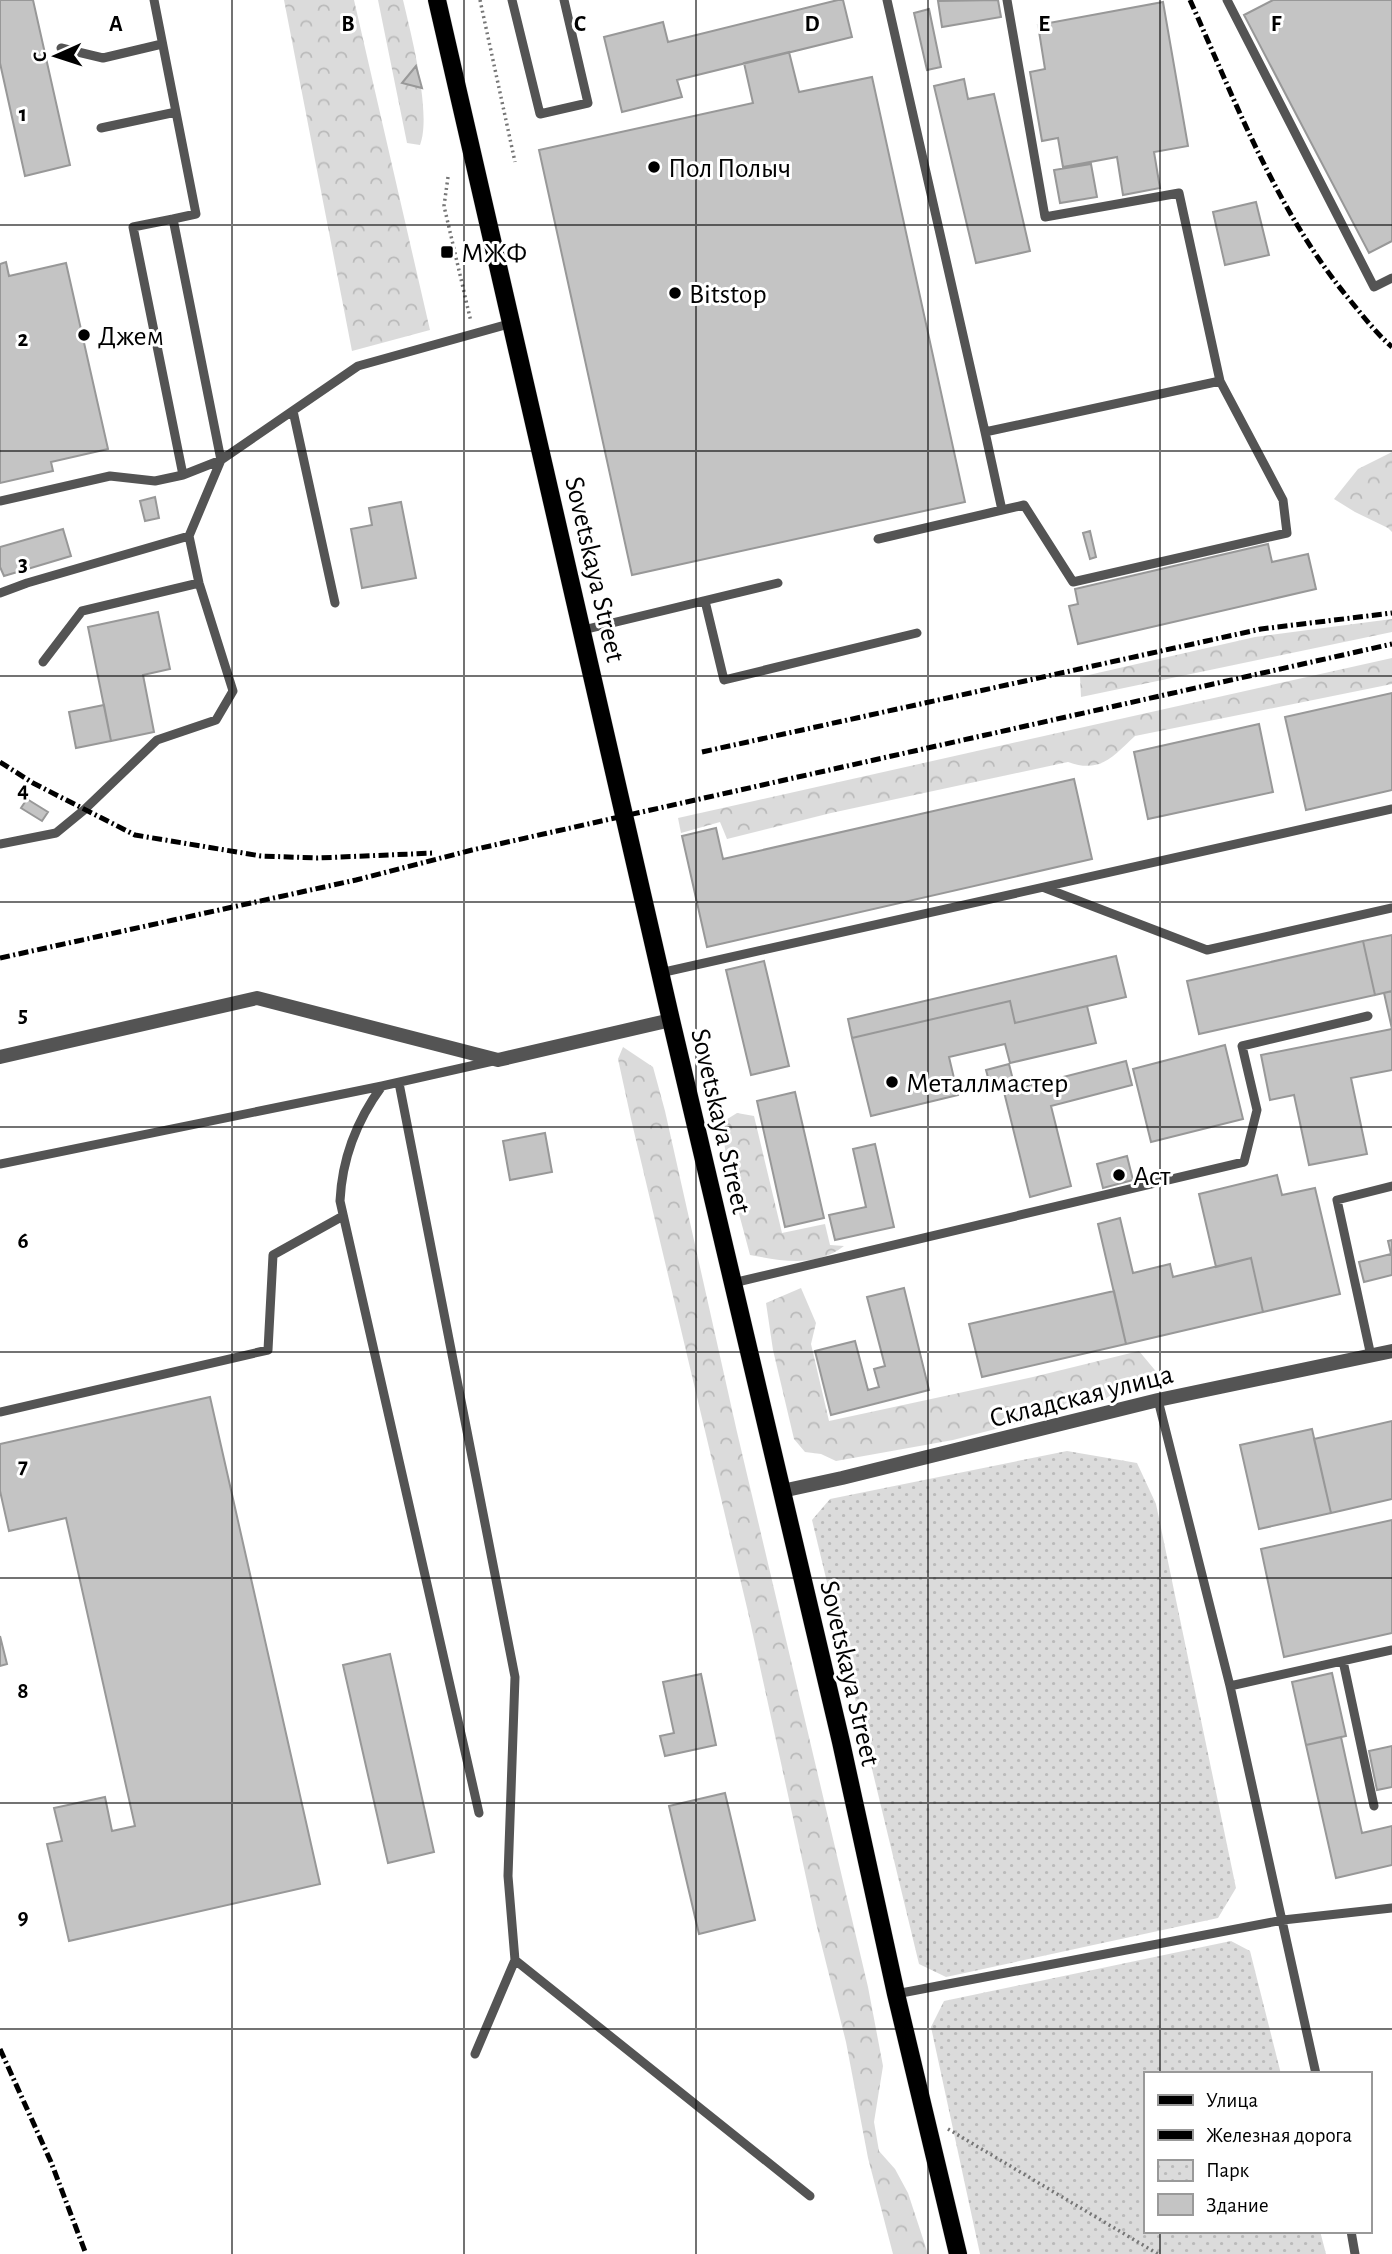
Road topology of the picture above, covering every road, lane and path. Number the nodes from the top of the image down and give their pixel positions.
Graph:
1 (154, 0) edge
2 (437, 0) edge
3 (480, 0) edge
4 (512, 0) edge
5 (564, 0) edge
6 (1007, 0) edge
7 (1227, 0) edge
8 (890, 1) edge
9 (162, 44) junction
10 (61, 48) dead end
11 (176, 112) junction
12 (101, 128) dead end
13 (515, 162) dead end
14 (449, 177) dead end
15 (173, 219) junction
16 (1392, 278) edge
17 (513, 323) junction
18 (473, 334) junction
19 (1220, 381) junction
20 (293, 411) junction
21 (985, 432) junction
22 (221, 460) junction
23 (183, 475) junction
24 (0, 501) edge
25 (1002, 510) junction
26 (189, 536) junction
27 (878, 539) dead end
28 (199, 583) junction
29 (778, 583) dead end
30 (0, 593) edge
31 (705, 601) junction
32 (335, 603) dead end
33 (583, 630) junction
34 (917, 633) dead end
35 (43, 662) dead end
36 (1392, 809) edge
37 (0, 844) edge
38 (1043, 888) junction
39 (1392, 908) edge
40 (660, 973) junction
41 (1368, 1016) dead end
42 (671, 1020) junction
43 (0, 1057) edge
44 (498, 1060) junction
45 (399, 1083) junction
46 (382, 1086) junction
47 (0, 1164) edge
48 (1392, 1186) edge
49 (343, 1216) junction
50 (733, 1283) junction
51 (1392, 1350) edge
52 (1371, 1356) junction
53 (1158, 1400) junction
54 (0, 1412) edge
55 (782, 1491) junction
56 (1392, 1650) edge
57 (1343, 1661) junction
58 (1230, 1686) junction
59 (1374, 1806) dead end
60 (479, 1813) dead end
61 (1392, 1908) edge
62 (1283, 1920) junction
63 (515, 1960) junction
64 (896, 1994) junction
65 (475, 2054) dead end
66 (1316, 2072) edge
67 (948, 2129) dead end
68 (810, 2196) dead end
69 (1351, 2233) edge
70 (958, 2254) edge
71 (1158, 2254) edge
72 (1356, 2254) edge

1 - 9 lane
2 - 17 main road, Sovetskaya Street
3 - 13 path
4 - 5 lane
6 - 19 lane
7 - 16 lane
8 - 21 lane
9 - 10 lane
9 - 11 lane
11 - 12 lane
11 - 15 lane
14 - 18 path
15 - 22 lane
15 - 23 lane
17 - 18 lane
17 - 33 main road, Sovetskaya Street
18 - 20 lane
19 - 21 lane
19 - 25 lane
20 - 22 lane
20 - 32 lane
21 - 25 lane
22 - 23 lane
22 - 26 lane
23 - 24 lane
25 - 27 lane
26 - 28 lane
26 - 30 lane
28 - 35 lane
28 - 37 lane
29 - 31 lane
31 - 33 lane
31 - 34 lane
33 - 40 main road, Sovetskaya Street
36 - 38 lane
38 - 39 lane
38 - 40 lane
40 - 42 main road, Sovetskaya Street
41 - 50 lane
42 - 44 street
42 - 50 main road, Sovetskaya Street
43 - 44 street
44 - 45 lane
45 - 46 lane
45 - 63 lane
46 - 47 lane
46 - 49 lane
48 - 52 lane
49 - 54 lane
49 - 60 lane
50 - 55 main road, Sovetskaya Street
51 - 52 street, Складская улица
52 - 53 street, Складская улица
53 - 55 street, Складская улица
53 - 58 lane
55 - 64 main road, Sovetskaya Street
56 - 57 lane
57 - 58 lane
57 - 59 lane
58 - 62 lane
61 - 62 lane
62 - 64 lane
62 - 66 lane
63 - 65 lane
63 - 68 lane
64 - 70 main road, Sovetskaya Street
67 - 71 path
69 - 72 lane

